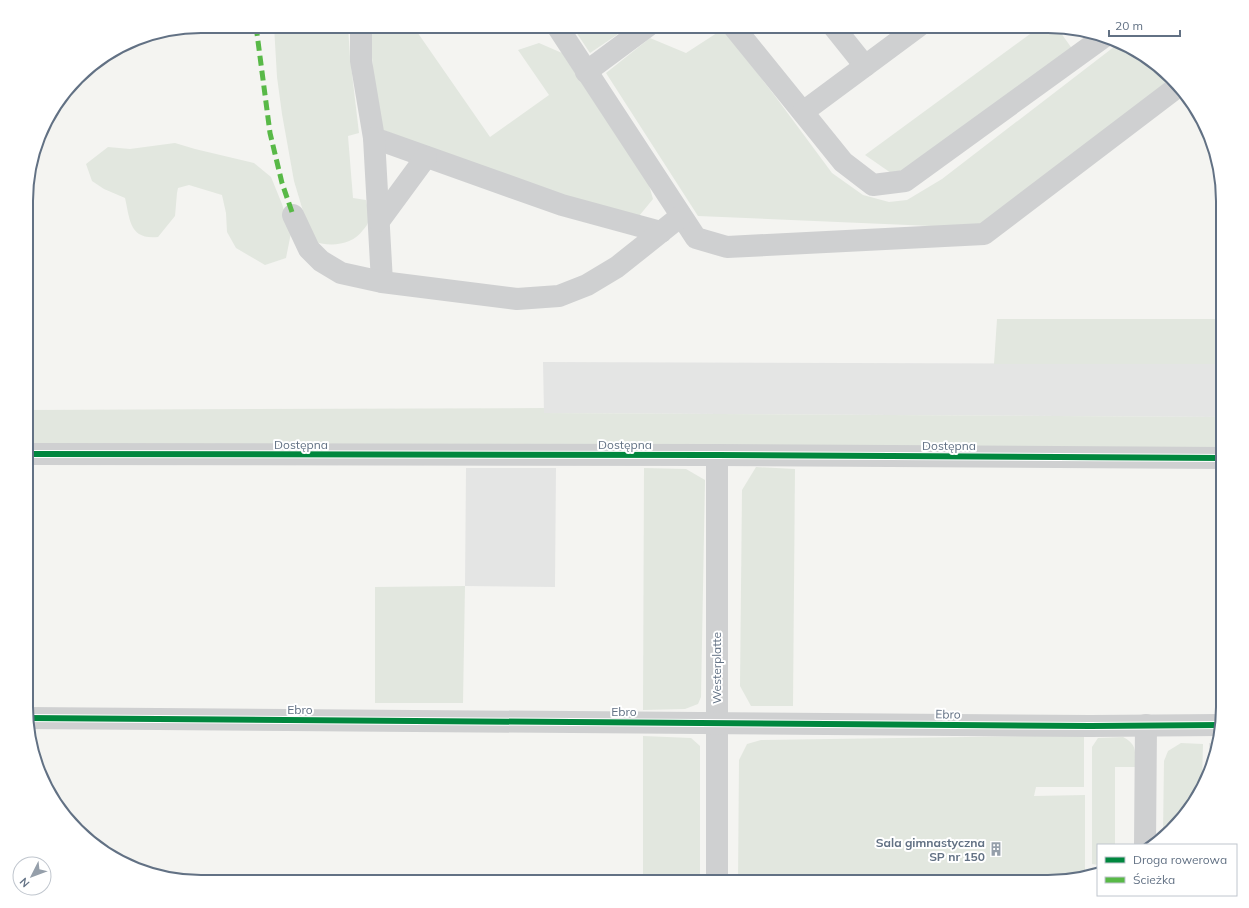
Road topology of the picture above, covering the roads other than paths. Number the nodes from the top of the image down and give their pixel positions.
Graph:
1 (361, 33) edge
2 (561, 33) edge
3 (639, 33) edge
4 (739, 33) edge
5 (839, 33) edge
6 (910, 33) edge
7 (1098, 41) edge
8 (865, 66) junction
9 (586, 72) junction
10 (1174, 90) edge
11 (802, 112) junction
12 (374, 138) junction
13 (426, 157) junction
14 (294, 215) dead end
15 (681, 216) junction
16 (379, 221) junction
17 (661, 232) junction
18 (382, 282) junction
19 (33, 454) edge
20 (717, 455) junction
21 (1216, 458) edge
22 (33, 718) edge
23 (716, 723) junction
24 (1146, 725) junction
25 (1215, 725) edge
26 (1144, 844) edge
27 (717, 875) edge

1 - 12 street
2 - 9 street
3 - 9 street
4 - 11 street
5 - 8 street
6 - 8 street
7 - 11 street
8 - 11 street
9 - 15 street
10 - 15 street
12 - 13 street
12 - 16 street
13 - 16 street
13 - 17 street
14 - 18 street
15 - 17 street
16 - 18 street
17 - 18 street
19 - 20 street, Dostępna
20 - 21 street, Dostępna
20 - 23 street, Westerplatte
22 - 23 street, Ebro
23 - 24 street, Ebro
23 - 27 street, Westerplatte
24 - 25 street, Ebro
24 - 26 street

